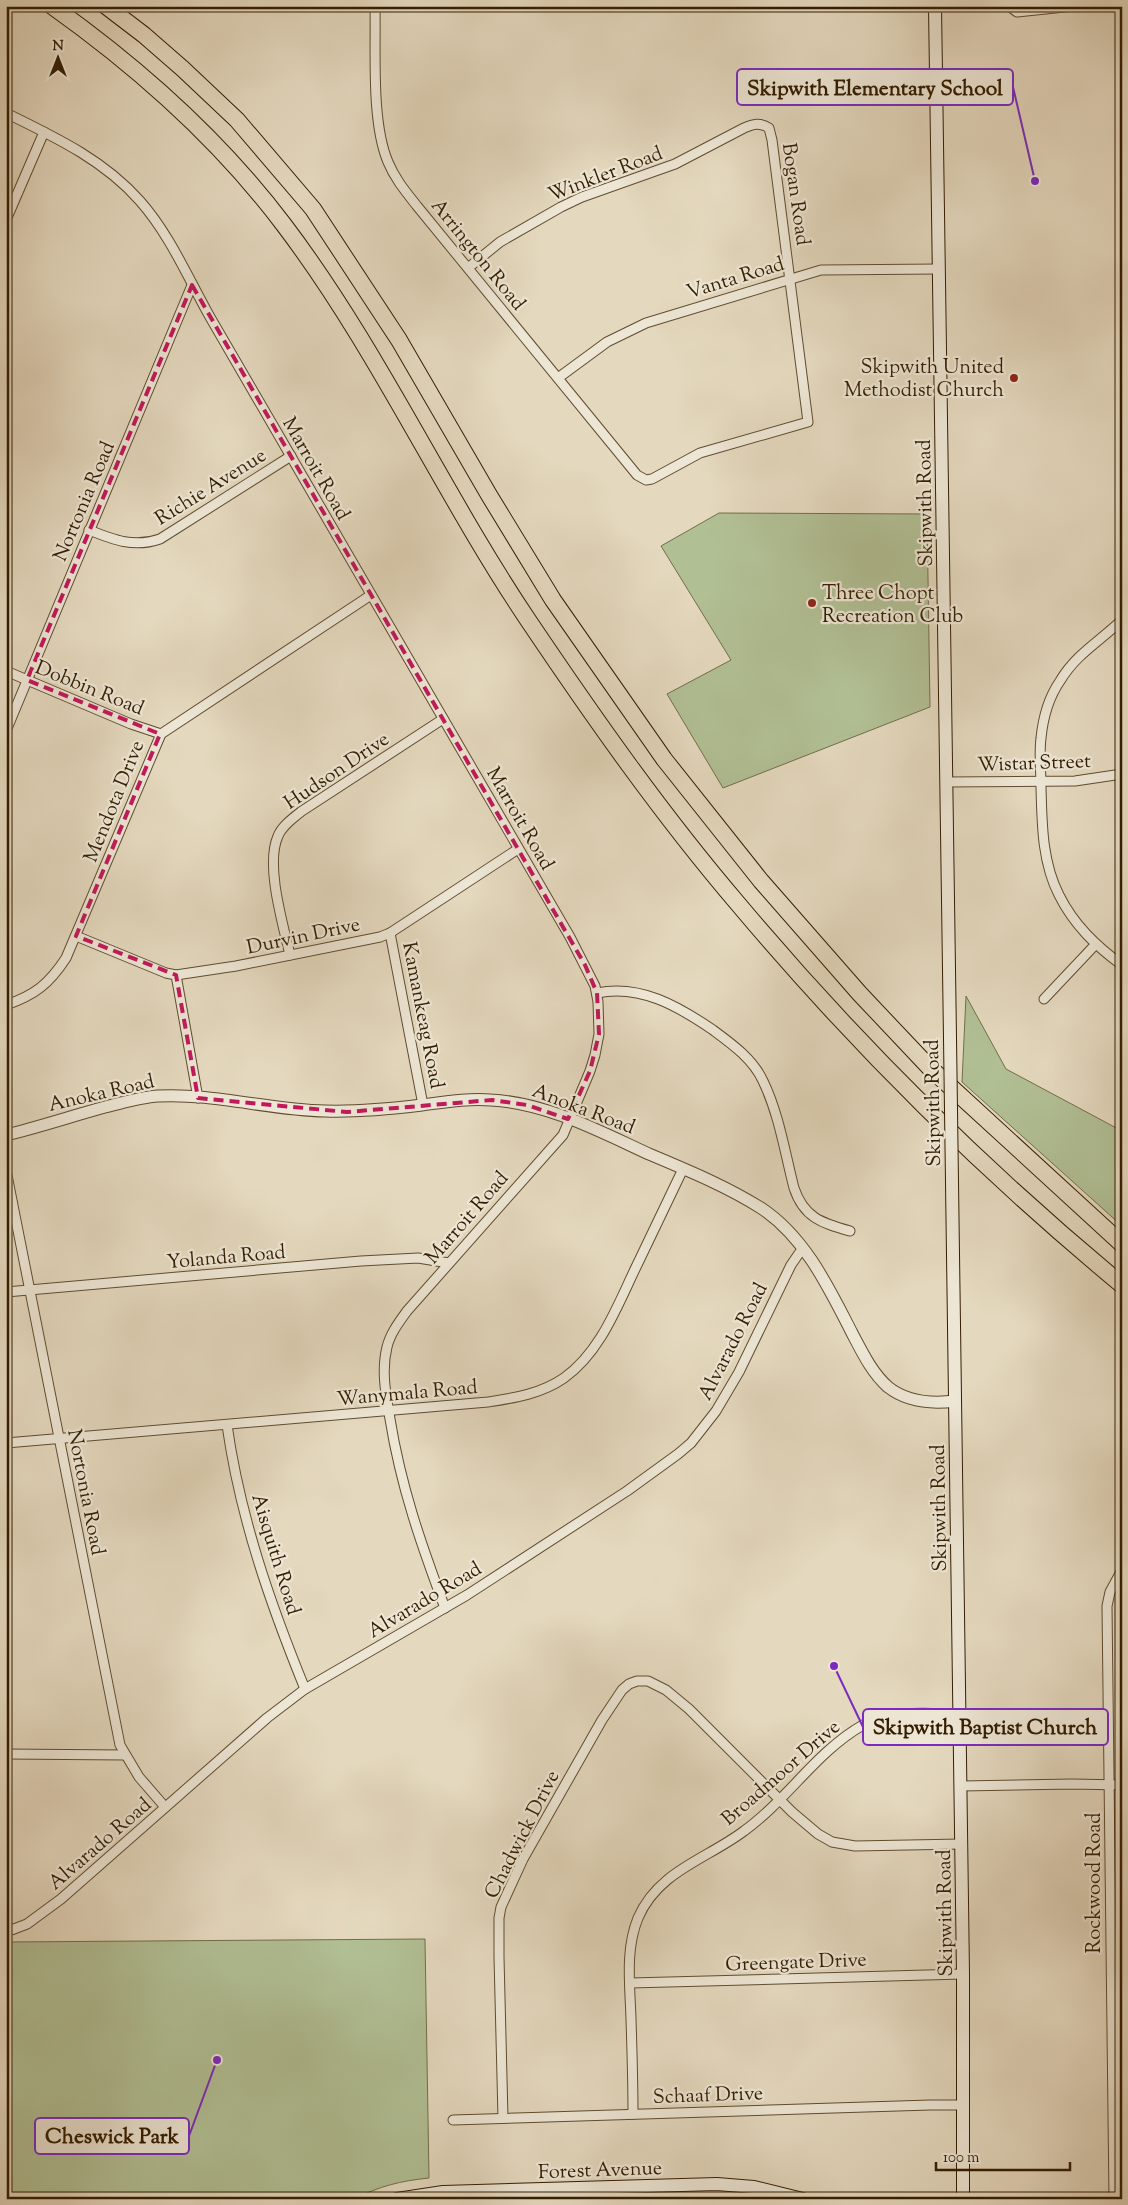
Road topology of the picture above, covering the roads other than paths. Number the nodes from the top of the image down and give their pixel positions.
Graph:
1 (52, 6) edge
2 (106, 6) edge
3 (375, 6) edge
4 (935, 6) edge
5 (1010, 6) edge
6 (1074, 6) edge
7 (6, 114) edge
8 (762, 124) joint
9 (44, 132) junction
10 (6, 220) edge
11 (468, 268) junction
12 (939, 269) junction
13 (791, 279) junction
14 (192, 285) junction
15 (558, 378) junction
16 (291, 456) junction
17 (652, 479) joint
18 (89, 530) junction
19 (371, 595) junction
20 (1122, 620) edge
21 (6, 671) edge
22 (27, 680) junction
23 (443, 719) junction
24 (6, 731) edge
25 (161, 734) junction
26 (1122, 774) edge
27 (1041, 781) junction
28 (946, 782) junction
29 (518, 849) junction
30 (390, 933) junction
31 (76, 936) junction
32 (1095, 944) junction
33 (290, 955) junction
34 (1122, 965) edge
35 (176, 975) junction
36 (596, 993) junction
37 (1044, 999) dead end
38 (6, 1005) edge
39 (198, 1098) junction
40 (424, 1105) junction
41 (568, 1119) junction
42 (6, 1135) edge
43 (683, 1169) junction
44 (6, 1170) edge
45 (850, 1231) dead end
46 (1122, 1244) edge
47 (802, 1249) junction
48 (449, 1263) junction
49 (1122, 1285) edge
50 (30, 1290) junction
51 (6, 1292) edge
52 (955, 1402) junction
53 (389, 1411) junction
54 (227, 1425) junction
55 (59, 1439) junction
56 (6, 1443) edge
57 (1122, 1570) edge
58 (445, 1608) junction
59 (305, 1689) junction
60 (960, 1714) junction
61 (6, 1754) edge
62 (125, 1755) junction
63 (1109, 1785) junction
64 (961, 1786) junction
65 (1122, 1786) edge
66 (779, 1798) junction
67 (166, 1807) junction
68 (962, 1844) junction
69 (6, 1932) edge
70 (963, 1974) junction
71 (630, 1983) junction
72 (964, 2105) junction
73 (633, 2114) junction
74 (503, 2118) junction
75 (452, 2120) dead end
76 (397, 2199) edge
77 (803, 2199) edge
78 (963, 2199) edge
79 (1114, 2199) edge

1 - 49 highway
2 - 46 highway
3 - 11 street, Arrington Road
4 - 12 main road, Skipwith Road
5 - 6 street
7 - 9 street, Marroit Road
8 - 11 street, Winkler Road
8 - 13 street, Bogan Road
9 - 10 street
9 - 14 street, Marroit Road
11 - 15 street, Arrington Road
12 - 13 street, Vanta Road
12 - 28 main road, Skipwith Road
13 - 15 street, Vanta Road
13 - 17 street, Bogan Road
14 - 16 street, Marroit Road
14 - 18 street, Nortonia Road
15 - 17 street, Arrington Road
16 - 18 street, Richie Avenue
16 - 19 street, Marroit Road
18 - 22 street, Nortonia Road
19 - 23 street, Marroit Road
19 - 25 street, Mendota Drive
20 - 27 street
21 - 22 street, Dobbin Road
22 - 24 street, Nortonia Road
22 - 25 street, Dobbin Road
23 - 29 street, Marroit Road
23 - 33 street, Hudson Drive
25 - 31 street, Mendota Drive
26 - 27 street, Wistar Street
27 - 28 street, Wistar Street
27 - 32 street
28 - 52 main road, Skipwith Road, bridge
29 - 30 street, Durvin Drive
29 - 36 street, Marroit Road
30 - 33 street, Durvin Drive
30 - 40 street, Kamankeag Road
31 - 35 street, Durvin Drive
31 - 38 street, Mendota Drive
32 - 34 street
32 - 37 street
33 - 35 street, Durvin Drive
35 - 39 street
36 - 41 street, Marroit Road
36 - 45 street
39 - 40 street, Anoka Road
39 - 42 street, Anoka Road
40 - 41 street, Anoka Road
41 - 43 street, Anoka Road
41 - 48 street, Marroit Road
43 - 47 street, Anoka Road
43 - 53 street, Wanymala Road
44 - 50 street, Nortonia Road
47 - 52 street, Anoka Road
47 - 58 street, Alvarado Road
48 - 50 street, Yolanda Road
48 - 53 street, Marroit Road
50 - 51 street, Yolanda Road
50 - 55 street, Nortonia Road
52 - 60 main road, Skipwith Road
53 - 54 street, Wanymala Road
53 - 58 street, Marroit Road
54 - 55 street, Wanymala Road
54 - 59 street, Aisquith Road
55 - 56 street, Wanymala Road
55 - 62 street, Nortonia Road
57 - 63 street, Rockwood Road
58 - 59 street, Alvarado Road
59 - 67 street, Alvarado Road
60 - 64 main road, Skipwith Road
60 - 66 street, Broadmoor Drive
61 - 62 street
62 - 67 street, Nortonia Road
63 - 64 street
63 - 65 street
63 - 79 street, Rockwood Road
64 - 68 main road, Skipwith Road
66 - 68 street
66 - 71 street, Broadmoor Drive
66 - 74 street, Chadwick Drive
67 - 69 street, Alvarado Road
68 - 70 main road, Skipwith Road
70 - 71 street, Greengate Drive
70 - 72 main road, Skipwith Road
71 - 73 street, Broadmoor Drive
72 - 73 street, Schaaf Drive
72 - 78 main road, Skipwith Road
73 - 74 street, Schaaf Drive
74 - 75 street, Schaaf Drive
76 - 77 main road, Forest Avenue

